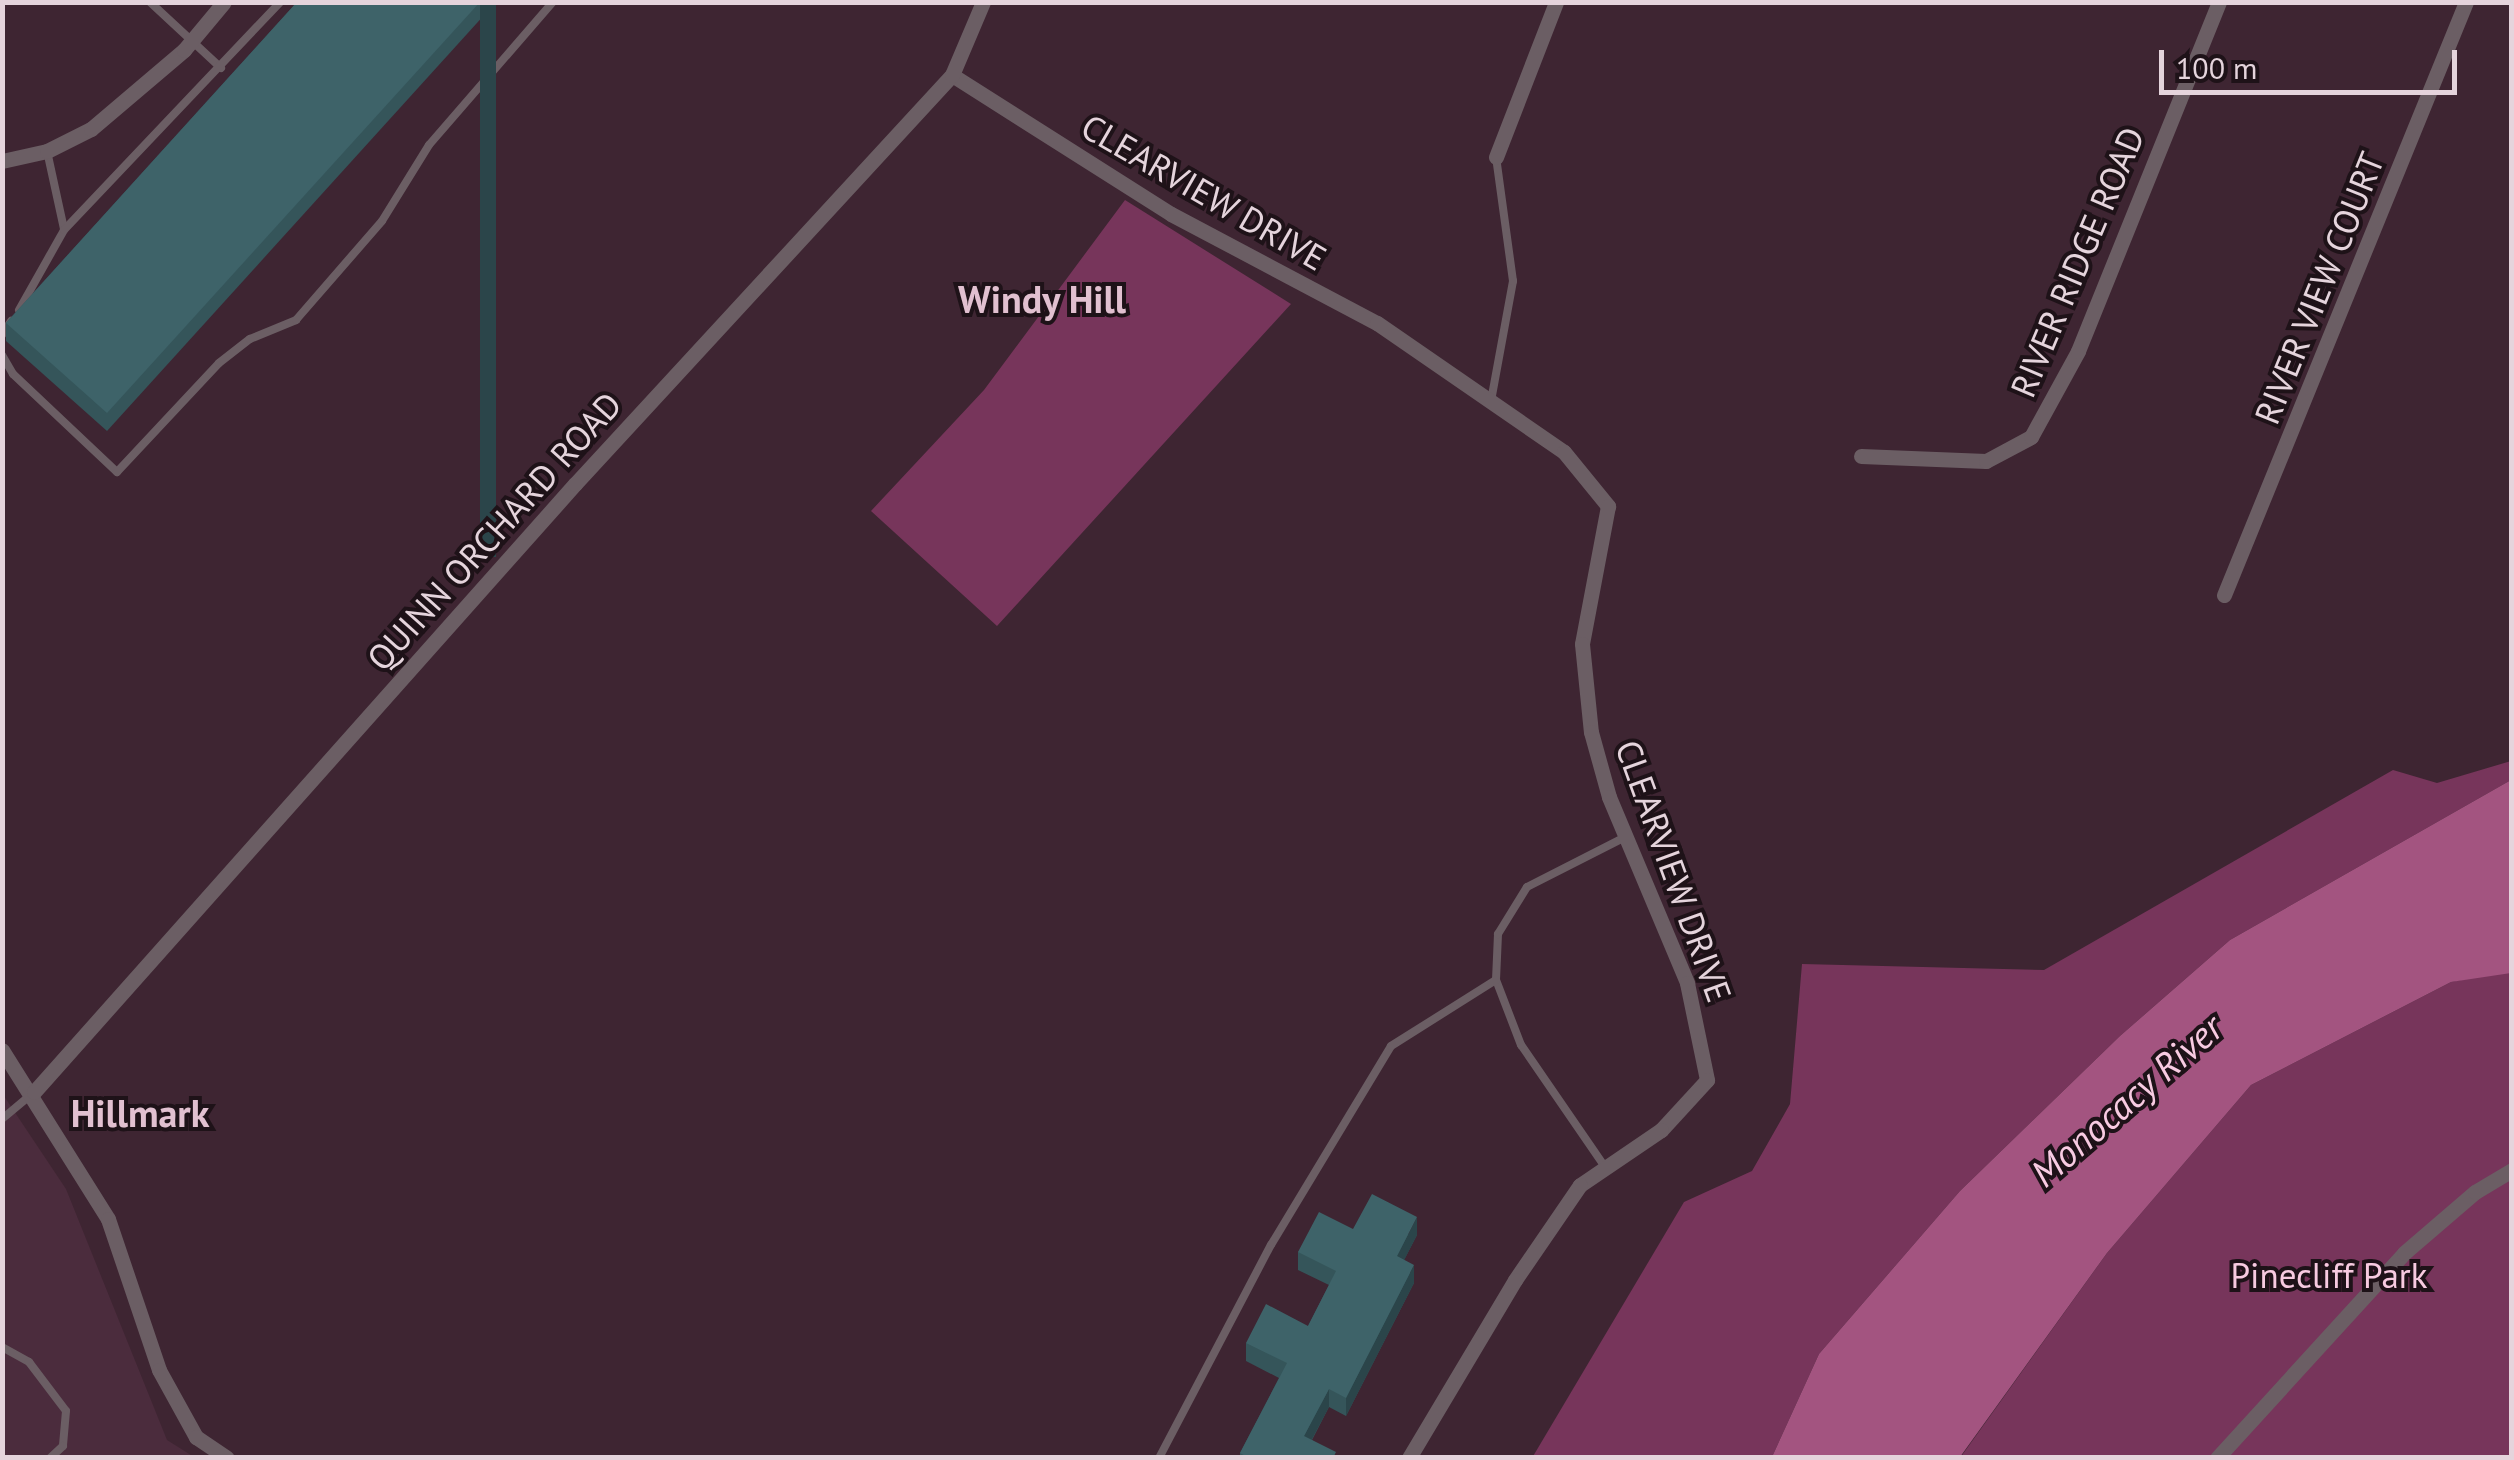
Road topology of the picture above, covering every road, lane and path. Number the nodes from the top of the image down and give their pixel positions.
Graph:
1 (150, 2) edge
2 (224, 2) edge
3 (280, 2) edge
4 (553, 2) edge
5 (984, 2) edge
6 (1556, 2) edge
7 (2219, 2) edge
8 (2466, 2) edge
9 (194, 38) junction
10 (221, 68) junction
11 (952, 75) junction
12 (47, 150) junction
13 (1496, 157) joint
14 (2, 161) edge
15 (64, 230) junction
16 (2, 335) edge
17 (2, 356) edge
18 (1491, 401) junction
19 (1861, 456) dead end
20 (2224, 596) dead end
21 (1625, 836) junction
22 (1496, 980) junction
23 (2, 1050) edge
24 (34, 1092) junction
25 (2, 1119) edge
26 (1606, 1168) junction
27 (2512, 1170) edge
28 (2, 1347) edge
29 (50, 1458) edge
30 (226, 1458) edge
31 (1159, 1458) edge
32 (1409, 1458) edge
33 (2217, 1458) edge

1 - 9 lane
2 - 9 street
3 - 10 lane
4 - 17 lane
5 - 11 street, QUINN ORCHARD ROAD
6 - 13 street
7 - 19 street, RIVER RIDGE ROAD
8 - 20 street, RIVER VIEW COURT
9 - 10 lane
9 - 12 street
10 - 15 lane
11 - 18 street, CLEARVIEW DRIVE
11 - 24 street, QUINN ORCHARD ROAD
12 - 14 street
12 - 15 lane
13 - 18 lane
15 - 16 lane
18 - 21 street, CLEARVIEW DRIVE
21 - 22 lane
21 - 26 street, CLEARVIEW DRIVE
22 - 26 lane
22 - 31 lane
23 - 24 street
24 - 25 lane
24 - 30 street
26 - 32 street, CLEARVIEW DRIVE
27 - 33 street
28 - 29 lane

